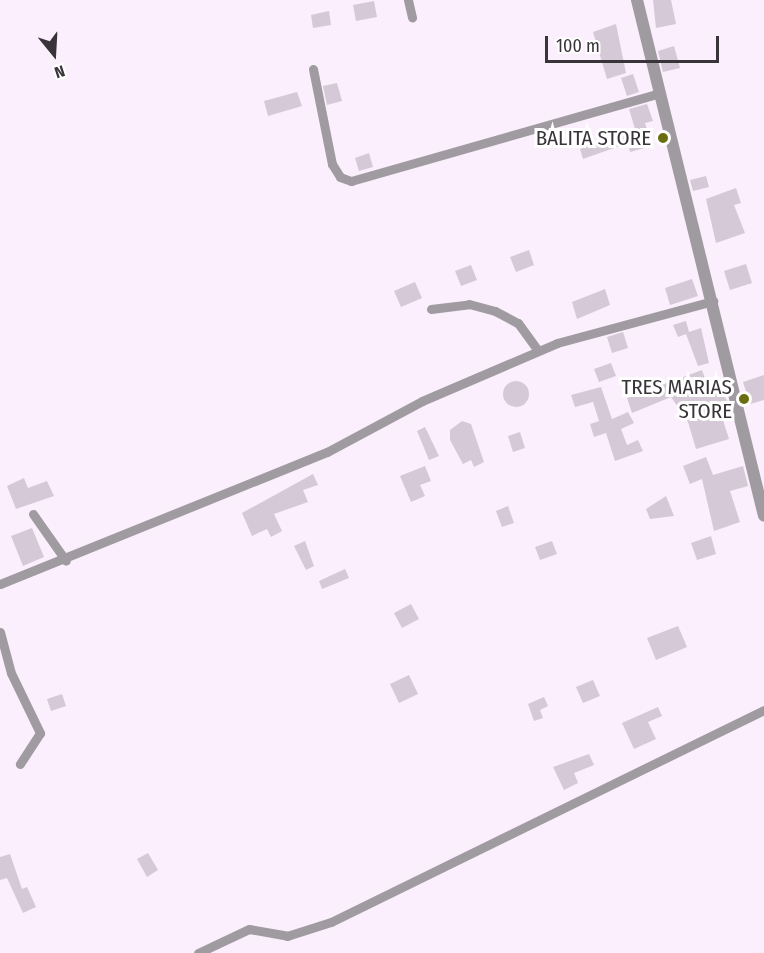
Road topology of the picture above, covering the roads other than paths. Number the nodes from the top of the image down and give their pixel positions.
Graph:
1 (408, 0) edge
2 (637, 0) edge
3 (412, 18) dead end
4 (314, 69) dead end
5 (660, 93) junction
6 (713, 301) junction
7 (431, 309) dead end
8 (537, 351) junction
9 (33, 514) dead end
10 (764, 516) edge
11 (66, 561) junction
12 (0, 584) edge
13 (0, 632) edge
14 (764, 710) edge
15 (20, 764) dead end
16 (198, 953) edge

1 - 3 street
2 - 5 street
4 - 5 street
5 - 6 street
6 - 8 street
6 - 10 street
7 - 8 street
8 - 11 street
9 - 11 street
11 - 12 street
13 - 15 street
14 - 16 street

